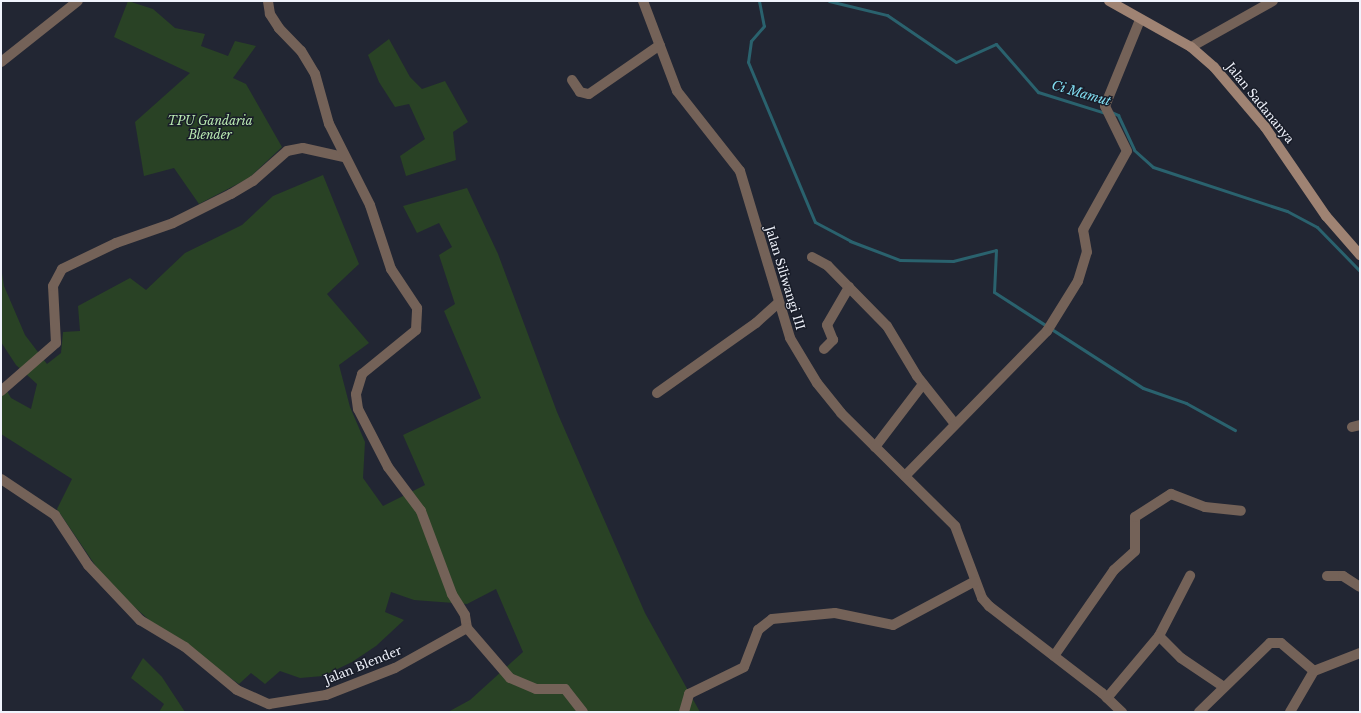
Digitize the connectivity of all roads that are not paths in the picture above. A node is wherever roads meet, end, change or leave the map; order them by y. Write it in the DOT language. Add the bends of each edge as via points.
graph roads {
  1 [pos="78,1"];
  2 [pos="268,1"];
  3 [pos="643,1"];
  4 [pos="1109,1"];
  5 [pos="1273,1"];
  6 [pos="1140,20"];
  7 [pos="660,45"];
  8 [pos="1191,47"];
  9 [pos="1,62"];
  10 [pos="572,80"];
  11 [pos="344,157"];
  12 [pos="1360,255"];
  13 [pos="812,257"];
  14 [pos="849,287"];
  15 [pos="779,302"];
  16 [pos="824,349"];
  17 [pos="923,384"];
  18 [pos="1,391"];
  19 [pos="657,393"];
  20 [pos="955,424"];
  21 [pos="875,447"];
  22 [pos="905,476"];
  23 [pos="1,479"];
  24 [pos="1241,511"];
  25 [pos="1190,576"];
  26 [pos="1327,576"];
  27 [pos="976,581"];
  28 [pos="1360,587"];
  29 [pos="467,628"];
  30 [pos="1159,636"];
  31 [pos="1360,653"];
  32 [pos="1054,656"];
  33 [pos="1314,671"];
  34 [pos="1224,687"];
  35 [pos="1107,698"];
  36 [pos="583,712"];
  37 [pos="684,712"];
  38 [pos="1122,712"];
  39 [pos="1199,712"];
  40 [pos="1290,712"];
  1 -- 9 [label="street"];
  2 -- 11 [label="street" via="270,14 279,28 310,63"];
  3 -- 7 [label="street, Jalan Siliwangi III"];
  4 -- 6 [label="street, Jalan Sadananya"];
  5 -- 8 [label="street"];
  6 -- 8 [label="street, Jalan Sadananya"];
  6 -- 20 [label="street" via="1107,113 1127,151 1084,228 1087,252 1083,268 1049,328"];
  7 -- 10 [label="street" via="589,94 580,92"];
  7 -- 15 [label="street, Jalan Siliwangi III" via="677,91 740,171"];
  8 -- 12 [label="street, Jalan Sadananya" via="1214,67 1266,127 1326,216"];
  11 -- 18 [label="street" via="303,148 287,151 253,181 230,194 173,223 116,243 62,269 53,286 56,343 47,355"];
  11 -- 29 [label="street" via="370,206 391,269 417,308 416,330 362,374 356,394 358,409 388,467 421,511 452,594 465,615"];
  13 -- 14 [label="street" via="823,262"];
  14 -- 16 [label="street" via="827,325 833,340"];
  14 -- 17 [label="street" via="887,326"];
  15 -- 19 [label="street" via="756,323"];
  15 -- 21 [label="street, Jalan Siliwangi III" via="790,338 817,383"];
  17 -- 20 [label="street"];
  17 -- 21 [label="street"];
  20 -- 22 [label="street"];
  21 -- 22 [label="street, Jalan Siliwangi III"];
  22 -- 27 [label="street, Jalan Siliwangi III" via="955,526"];
  23 -- 29 [label="street, Jalan Blender" via="55,515 93,571 140,620 185,647 237,690 269,704 326,695 395,668"];
  24 -- 32 [label="street" via="1205,507 1171,494 1134,516 1135,551 1114,570"];
  25 -- 30 [label="street"];
  26 -- 28 [label="street" via="1343,576"];
  27 -- 32 [label="street, Jalan Siliwangi III" via="982,598"];
  27 -- 37 [label="street" via="893,625 835,614 772,619 758,630 744,667 689,694"];
  29 -- 36 [label="street" via="510,678 536,689 564,689"];
  30 -- 34 [label="street" via="1182,658"];
  30 -- 35 [label="street"];
  31 -- 33 [label="street"];
  32 -- 35 [label="street"];
  33 -- 34 [label="street" via="1281,643 1273,642"];
  33 -- 40 [label="street"];
  34 -- 39 [label="street"];
  35 -- 38 [label="street"];
}
